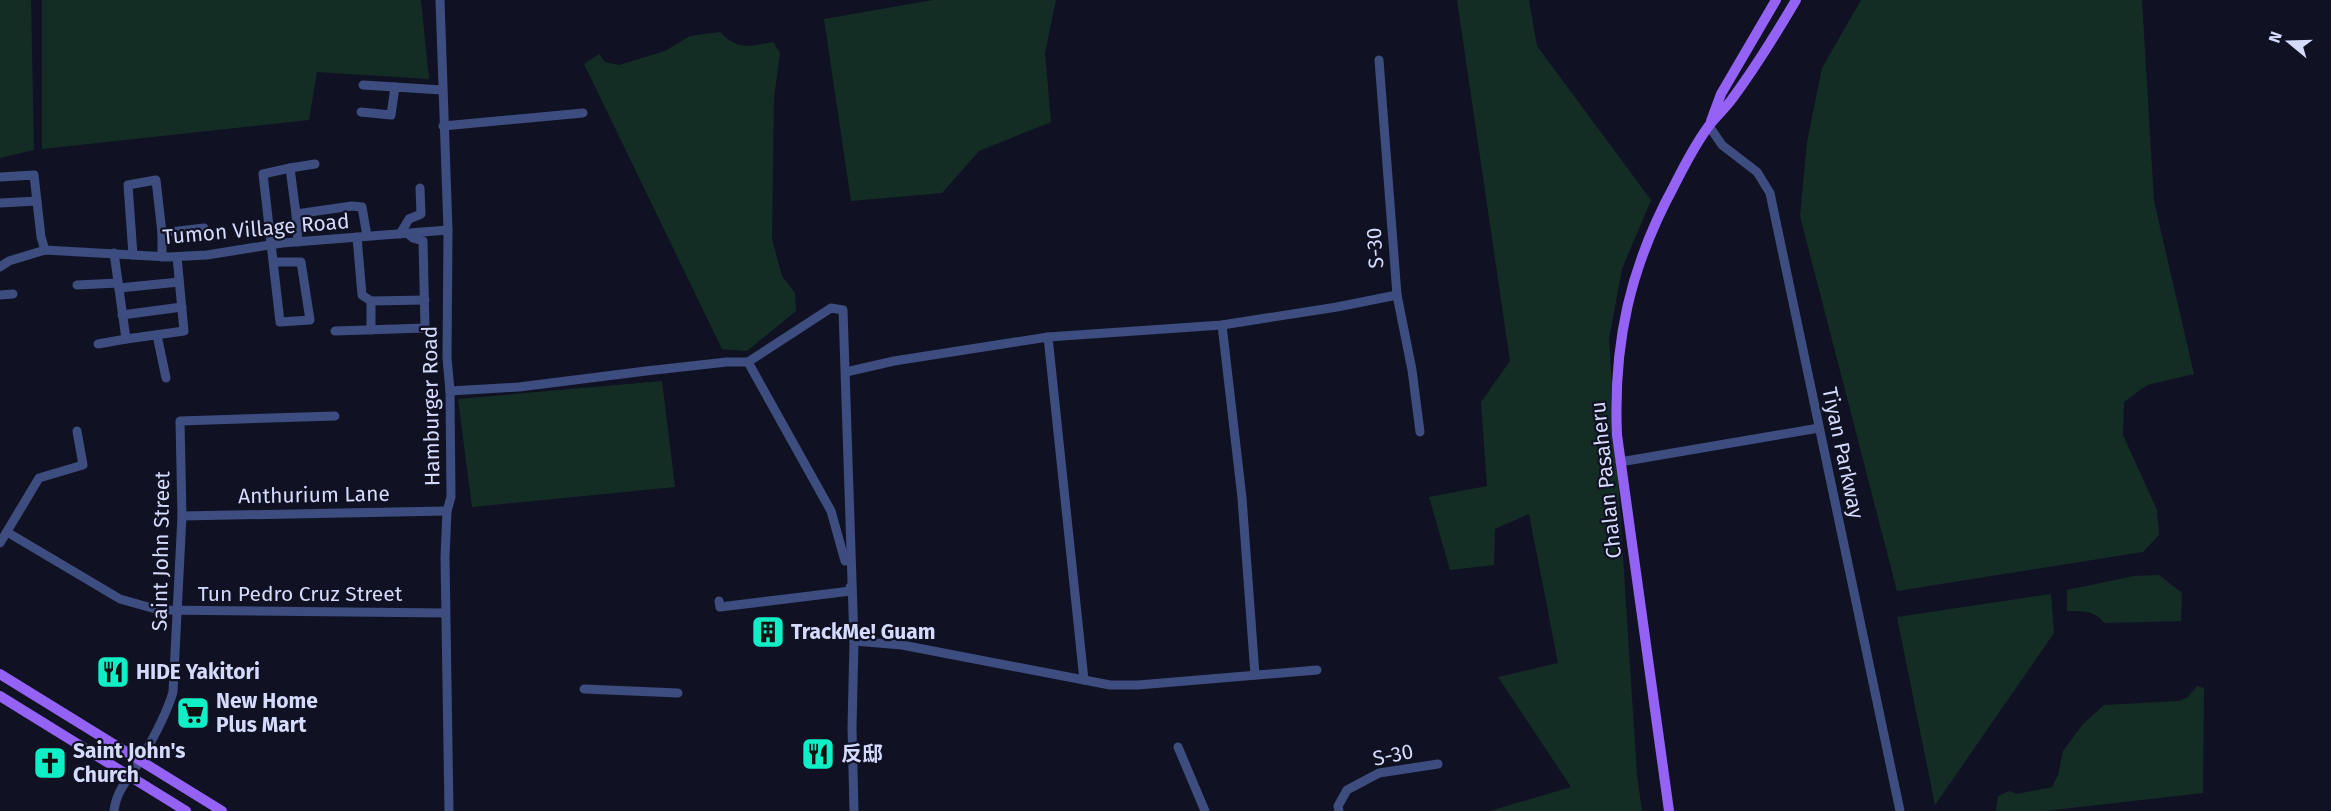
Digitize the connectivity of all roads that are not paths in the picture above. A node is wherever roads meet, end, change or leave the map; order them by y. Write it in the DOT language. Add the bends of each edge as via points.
graph roads {
  1 [pos="440,0"];
  2 [pos="1776,0"];
  3 [pos="1796,0"];
  4 [pos="1379,60"];
  5 [pos="363,85"];
  6 [pos="395,87"];
  7 [pos="442,90"];
  8 [pos="361,112"];
  9 [pos="583,113"];
  10 [pos="443,126"];
  11 [pos="1709,126"];
  12 [pos="315,164"];
  13 [pos="290,168"];
  14 [pos="0,177"];
  15 [pos="420,188"];
  16 [pos="37,201"];
  17 [pos="0,203"];
  18 [pos="296,214"];
  19 [pos="204,228"];
  20 [pos="447,230"];
  21 [pos="162,233"];
  22 [pos="403,233"];
  23 [pos="362,237"];
  24 [pos="298,242"];
  25 [pos="272,245"];
  26 [pos="45,250"];
  27 [pos="114,253"];
  28 [pos="133,255"];
  29 [pos="162,257"];
  30 [pos="177,257"];
  31 [pos="273,262"];
  32 [pos="0,267"];
  33 [pos="179,282"];
  34 [pos="77,285"];
  35 [pos="118,286"];
  36 [pos="13,294"];
  37 [pos="0,295"];
  38 [pos="1397,295"];
  39 [pos="424,300"];
  40 [pos="371,301"];
  41 [pos="182,307"];
  42 [pos="122,315"];
  43 [pos="1222,324"];
  44 [pos="371,330"];
  45 [pos="335,331"];
  46 [pos="157,335"];
  47 [pos="1048,337"];
  48 [pos="126,339"];
  49 [pos="98,344"];
  50 [pos="748,362"];
  51 [pos="846,372"];
  52 [pos="166,378"];
  53 [pos="450,391"];
  54 [pos="335,416"];
  55 [pos="1819,428"];
  56 [pos="77,431"];
  57 [pos="1420,432"];
  58 [pos="1620,462"];
  59 [pos="447,511"];
  60 [pos="182,516"];
  61 [pos="7,532"];
  62 [pos="0,543"];
  63 [pos="851,591"];
  64 [pos="719,601"];
  65 [pos="178,611"];
  66 [pos="445,613"];
  67 [pos="854,641"];
  68 [pos="1317,670"];
  69 [pos="0,674"];
  70 [pos="1255,675"];
  71 [pos="1084,680"];
  72 [pos="584,689"];
  73 [pos="678,693"];
  74 [pos="0,696"];
  75 [pos="1178,747"];
  76 [pos="140,760"];
  77 [pos="1438,764"];
  78 [pos="130,776"];
  79 [pos="114,811"];
  80 [pos="186,811"];
  81 [pos="222,811"];
  82 [pos="449,811"];
  83 [pos="854,811"];
  84 [pos="1205,811"];
  85 [pos="1339,811"];
  86 [pos="1670,811"];
  87 [pos="1900,811"];
  1 -- 7 [label="street, Hamburger Road"];
  2 -- 11 [label="main road, Chalan Pasaheru" via="1721,94"];
  3 -- 11 [label="main road, Chalan Pasaheru" via="1732,99"];
  4 -- 38 [label="street, S-30"];
  5 -- 6 [label="street"];
  6 -- 7 [label="street"];
  6 -- 8 [label="street" via="391,115"];
  7 -- 10 [label="street, Hamburger Road"];
  9 -- 10 [label="street"];
  10 -- 20 [label="street, Hamburger Road"];
  11 -- 55 [label="street, Tiyan Parkway" via="1722,145 1757,172 1770,193"];
  11 -- 58 [label="main road, Chalan Pasaheru" via="1655,223 1629,297 1616,384"];
  12 -- 13 [label="street"];
  13 -- 18 [label="street"];
  13 -- 25 [label="street" via="263,174"];
  14 -- 16 [label="street" via="34,175"];
  15 -- 22 [label="street" via="421,214 409,219"];
  16 -- 17 [label="street"];
  16 -- 26 [label="street"];
  18 -- 23 [label="street" via="362,207"];
  18 -- 24 [label="street"];
  19 -- 21 [label="street"];
  20 -- 22 [label="street, Tumon Village Road"];
  20 -- 53 [label="street, Hamburger Road"];
  21 -- 28 [label="street" via="156,180 128,185"];
  21 -- 29 [label="street"];
  22 -- 23 [label="street, Tumon Village Road"];
  22 -- 39 [label="street" via="423,241"];
  23 -- 24 [label="street, Tumon Village Road"];
  23 -- 40 [label="street" via="362,295"];
  24 -- 25 [label="street, Tumon Village Road"];
  25 -- 30 [label="street, Tumon Village Road"];
  25 -- 31 [label="street"];
  26 -- 27 [label="street, Tumon Village Road"];
  26 -- 32 [label="street, Tumon Village Road"];
  27 -- 28 [label="street, Tumon Village Road"];
  27 -- 35 [label="street"];
  28 -- 29 [label="street, Tumon Village Road"];
  29 -- 30 [label="street, Tumon Village Road"];
  30 -- 33 [label="street"];
  31 -- 31 [label="street" via="280,322 310,320 302,262"];
  33 -- 35 [label="street"];
  33 -- 41 [label="street"];
  34 -- 35 [label="street"];
  35 -- 42 [label="street"];
  36 -- 37 [label="street"];
  38 -- 43 [label="street"];
  38 -- 57 [label="street, S-30"];
  39 -- 40 [label="street"];
  39 -- 44 [label="street" via="425,328"];
  40 -- 44 [label="street"];
  41 -- 42 [label="street"];
  41 -- 46 [label="street" via="184,332"];
  42 -- 48 [label="street"];
  43 -- 47 [label="street"];
  43 -- 70 [label="street" via="1242,498"];
  44 -- 45 [label="street"];
  46 -- 48 [label="street"];
  46 -- 52 [label="street"];
  47 -- 51 [label="street"];
  47 -- 71 [label="street"];
  48 -- 49 [label="street"];
  50 -- 51 [label="street" via="831,308 843,310"];
  50 -- 53 [label="street"];
  50 -- 63 [label="street" via="831,511"];
  51 -- 63 [label="street"];
  53 -- 59 [label="street, Hamburger Road" via="451,497"];
  54 -- 60 [label="street, Saint John Street" via="180,421"];
  55 -- 58 [label="street"];
  55 -- 87 [label="street, Tiyan Parkway"];
  56 -- 61 [label="street" via="83,465 39,478"];
  58 -- 86 [label="main road, Chalan Pasaheru"];
  59 -- 60 [label="street, Anthurium Lane"];
  59 -- 66 [label="street, Hamburger Road"];
  60 -- 65 [label="street, Saint John Street"];
  61 -- 62 [label="street"];
  61 -- 65 [label="street, Tun Pedro Cruz Street" via="120,599"];
  63 -- 64 [label="street" via="720,607"];
  63 -- 67 [label="street"];
  65 -- 66 [label="street, Tun Pedro Cruz Street"];
  65 -- 76 [label="street, Saint John Street" via="173,692"];
  66 -- 82 [label="street, Hamburger Road"];
  67 -- 71 [label="street" via="902,645"];
  67 -- 83 [label="street"];
  68 -- 70 [label="street"];
  69 -- 76 [label="main road"];
  70 -- 71 [label="street" via="1138,686"];
  72 -- 73 [label="street"];
  74 -- 78 [label="main road"];
  75 -- 84 [label="street"];
  76 -- 78 [label="street, Saint John Street"];
  76 -- 81 [label="main road"];
  77 -- 85 [label="street, S-30" via="1379,773 1347,790"];
  78 -- 79 [label="street, Saint John Street" via="117,794"];
  78 -- 80 [label="main road"];
}
